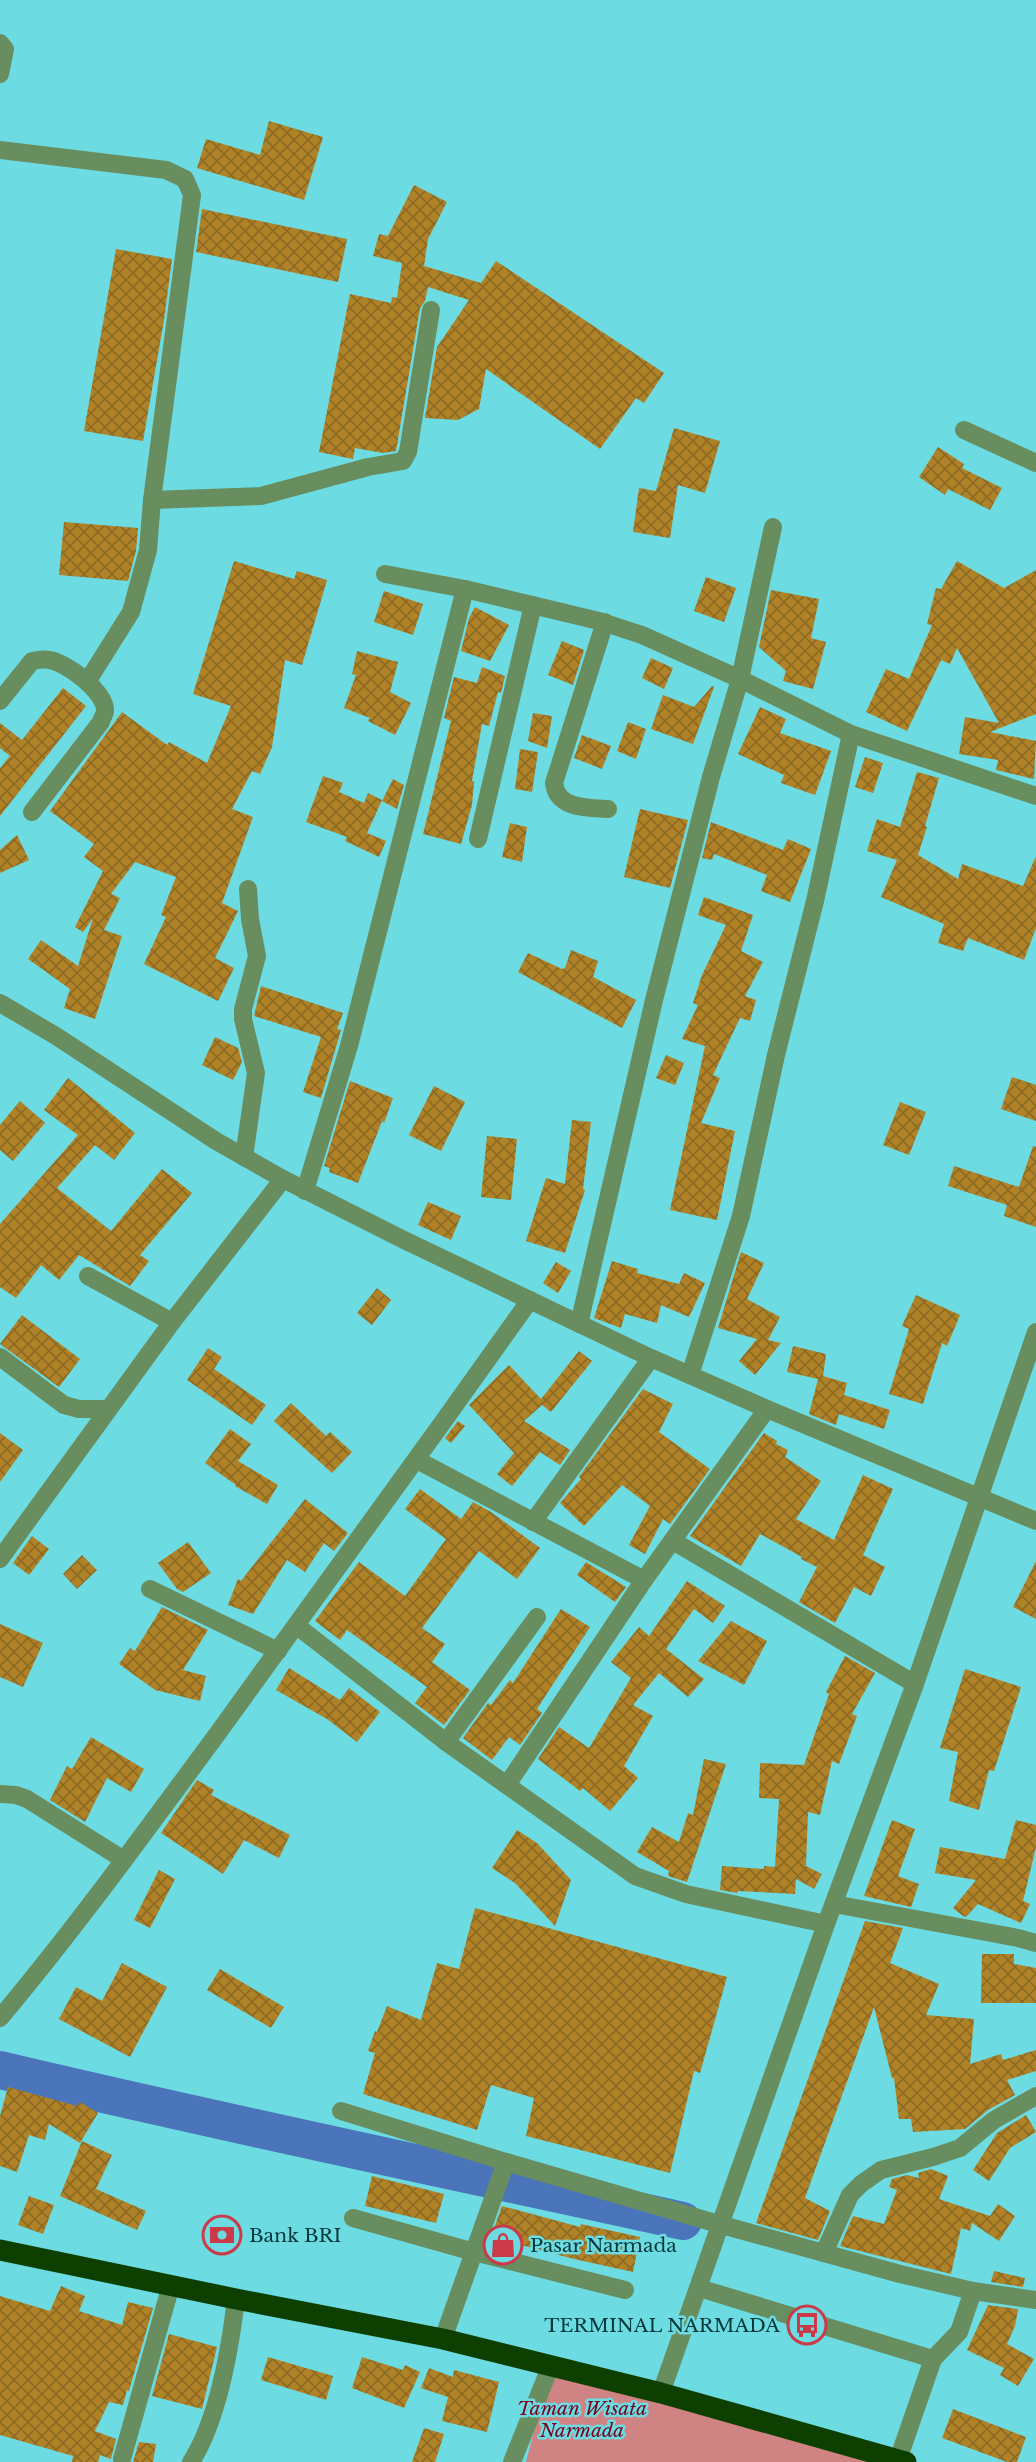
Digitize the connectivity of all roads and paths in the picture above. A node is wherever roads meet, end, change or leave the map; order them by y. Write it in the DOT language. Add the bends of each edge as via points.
graph roads {
  1 [pos="0,43"];
  2 [pos="0,74"];
  3 [pos="0,150"];
  4 [pos="431,310"];
  5 [pos="964,430"];
  6 [pos="1036,463"];
  7 [pos="152,500"];
  8 [pos="774,527"];
  9 [pos="385,574"];
  10 [pos="465,589"];
  11 [pos="533,605"];
  12 [pos="605,622"];
  13 [pos="740,678"];
  14 [pos="87,682"];
  15 [pos="0,701"];
  16 [pos="851,734"];
  17 [pos="1036,796"];
  18 [pos="608,809"];
  19 [pos="33,812"];
  20 [pos="478,839"];
  21 [pos="248,889"];
  22 [pos="0,1003"];
  23 [pos="243,1157"];
  24 [pos="283,1179"];
  25 [pos="305,1191"];
  26 [pos="88,1276"];
  27 [pos="530,1300"];
  28 [pos="172,1322"];
  29 [pos="579,1324"];
  30 [pos="1036,1332"];
  31 [pos="0,1357"];
  32 [pos="651,1358"];
  33 [pos="691,1375"];
  34 [pos="108,1409"];
  35 [pos="766,1409"];
  36 [pos="417,1460"];
  37 [pos="980,1499"];
  38 [pos="1036,1521"];
  39 [pos="533,1522"];
  40 [pos="673,1542"];
  41 [pos="0,1559"];
  42 [pos="644,1580"];
  43 [pos="150,1589"];
  44 [pos="537,1617"];
  45 [pos="297,1626"];
  46 [pos="278,1651"];
  47 [pos="915,1684"];
  48 [pos="446,1742"];
  49 [pos="507,1785"];
  50 [pos="0,1794"];
  51 [pos="124,1860"];
  52 [pos="834,1904"];
  53 [pos="826,1924"];
  54 [pos="1036,1943"];
  55 [pos="0,2018"];
  56 [pos="1036,2096"];
  57 [pos="341,2111"];
  58 [pos="501,2178"];
  59 [pos="353,2218"];
  60 [pos="722,2225"];
  61 [pos="0,2250"];
  62 [pos="474,2252"];
  63 [pos="824,2253"];
  64 [pos="171,2285"];
  65 [pos="699,2288"];
  66 [pos="625,2290"];
  67 [pos="973,2291"];
  68 [pos="236,2299"];
  69 [pos="1036,2300"];
  70 [pos="443,2339"];
  71 [pos="933,2359"];
  72 [pos="551,2365"];
  73 [pos="661,2393"];
  74 [pos="860,2456"];
  75 [pos="122,2459"];
  76 [pos="902,2461"];
  77 [pos="191,2462"];
  78 [pos="512,2462"];
  1 -- 2 [label="street" via="5,49"];
  3 -- 7 [label="street" via="166,170 185,179 192,195"];
  4 -- 7 [label="street" via="403,461 261,496"];
  5 -- 6 [label="street"];
  7 -- 14 [label="street" via="148,550 131,612"];
  8 -- 13 [label="street"];
  9 -- 10 [label="street"];
  10 -- 11 [label="street"];
  10 -- 25 [label="street" via="349,1046"];
  11 -- 12 [label="street"];
  11 -- 20 [label="street"];
  12 -- 13 [label="street"];
  12 -- 18 [label="street" via="554,783 555,792 566,802"];
  13 -- 16 [label="street"];
  13 -- 29 [label="street" via="654,1000"];
  14 -- 15 [label="street" via="61,663 32,661"];
  14 -- 19 [label="street" via="105,709 101,722"];
  16 -- 17 [label="street"];
  16 -- 33 [label="street" via="741,1216"];
  21 -- 23 [label="street" via="257,956 243,1019 256,1073"];
  22 -- 23 [label="street"];
  23 -- 24 [label="street"];
  24 -- 25 [label="street"];
  24 -- 28 [label="street"];
  25 -- 27 [label="street"];
  26 -- 28 [label="street"];
  27 -- 29 [label="street"];
  27 -- 36 [label="street"];
  28 -- 34 [label="street"];
  29 -- 32 [label="street"];
  30 -- 37 [label="street"];
  31 -- 34 [label="street" via="64,1405"];
  32 -- 33 [label="street"];
  32 -- 39 [label="street"];
  33 -- 35 [label="street"];
  34 -- 41 [label="street"];
  35 -- 37 [label="street"];
  35 -- 40 [label="street"];
  36 -- 39 [label="street"];
  36 -- 45 [label="street"];
  37 -- 38 [label="street"];
  37 -- 47 [label="street"];
  39 -- 42 [label="street"];
  40 -- 42 [label="street"];
  40 -- 47 [label="street"];
  42 -- 49 [label="street"];
  43 -- 46 [label="street"];
  44 -- 48 [label="street"];
  45 -- 46 [label="street"];
  45 -- 48 [label="street"];
  46 -- 51 [label="street"];
  47 -- 52 [label="street"];
  48 -- 49 [label="street"];
  49 -- 53 [label="street" via="635,1875 686,1894"];
  50 -- 51 [label="street" via="27,1799"];
  51 -- 55 [label="street"];
  52 -- 53 [label="street"];
  52 -- 54 [label="street"];
  53 -- 60 [label="street"];
  56 -- 63 [label="street" via="960,2147 881,2170 861,2184 850,2195"];
  57 -- 58 [label="street"];
  58 -- 60 [label="street"];
  58 -- 62 [label="street"];
  59 -- 62 [label="street"];
  60 -- 63 [label="street"];
  60 -- 65 [label="street"];
  61 -- 64 [label="highway"];
  62 -- 66 [label="street"];
  62 -- 70 [label="street"];
  63 -- 67 [label="street"];
  64 -- 68 [label="highway"];
  64 -- 75 [label="street"];
  65 -- 71 [label="street"];
  65 -- 73 [label="street"];
  67 -- 69 [label="street"];
  67 -- 71 [label="street" via="959,2332"];
  68 -- 70 [label="highway"];
  68 -- 77 [label="street" via="230,2343 209,2422"];
  70 -- 72 [label="highway"];
  71 -- 76 [label="street"];
  72 -- 73 [label="highway"];
  72 -- 78 [label="street"];
  73 -- 74 [label="highway"];
  74 -- 76 [label="highway"];
}
